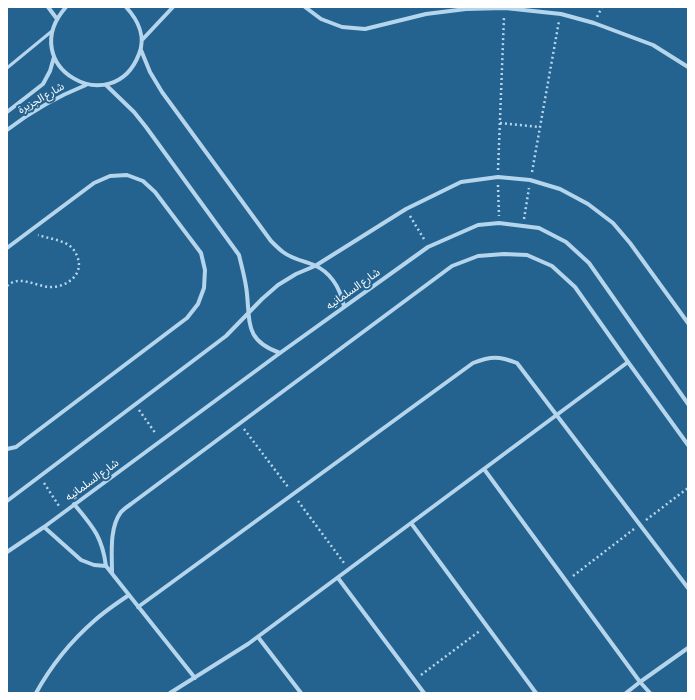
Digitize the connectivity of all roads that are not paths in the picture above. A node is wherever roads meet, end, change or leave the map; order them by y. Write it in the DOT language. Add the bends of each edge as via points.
graph roads {
  1 [pos="48,7"];
  2 [pos="66,7"];
  3 [pos="126,7"];
  4 [pos="173,7"];
  5 [pos="305,7"];
  6 [pos="57,19"];
  7 [pos="52,31"];
  8 [pos="142,40"];
  9 [pos="141,50"];
  10 [pos="54,56"];
  11 [pos="688,66"];
  12 [pos="7,68"];
  13 [pos="86,85"];
  14 [pos="106,85"];
  15 [pos="7,112"];
  16 [pos="7,130"];
  17 [pos="7,248"];
  18 [pos="315,266"];
  19 [pos="344,306"];
  20 [pos="248,314"];
  21 [pos="688,323"];
  22 [pos="280,353"];
  23 [pos="628,362"];
  24 [pos="688,404"];
  25 [pos="557,415"];
  26 [pos="688,445"];
  27 [pos="7,450"];
  28 [pos="484,469"];
  29 [pos="7,501"];
  30 [pos="74,504"];
  31 [pos="411,523"];
  32 [pos="44,527"];
  33 [pos="7,552"];
  34 [pos="106,566"];
  35 [pos="112,573"];
  36 [pos="338,578"];
  37 [pos="688,588"];
  38 [pos="129,595"];
  39 [pos="138,607"];
  40 [pos="258,637"];
  41 [pos="688,648"];
  42 [pos="195,678"];
  43 [pos="640,682"];
  44 [pos="36,693"];
  45 [pos="170,693"];
  46 [pos="301,693"];
  47 [pos="424,693"];
  48 [pos="536,693"];
  49 [pos="626,693"];
  50 [pos="650,693"];
  1 -- 6 [label="street"];
  2 -- 6 [label="street"];
  3 -- 8 [label="street" via="140,27"];
  4 -- 8 [label="street"];
  5 -- 11 [label="street" via="321,19 342,27 365,29 426,14 466,9 505,8 561,14 594,23 653,45"];
  6 -- 7 [label="street"];
  7 -- 10 [label="street" via="51,44"];
  7 -- 12 [label="lane"];
  8 -- 9 [label="street"];
  9 -- 14 [label="street" via="129,72"];
  9 -- 18 [label="street" via="162,92 271,241 295,259"];
  10 -- 13 [label="street" via="61,70"];
  10 -- 15 [label="street, شارع الجزيرة" via="43,84"];
  13 -- 14 [label="street"];
  13 -- 16 [label="street, شارع الجزيرة" via="52,100"];
  14 -- 20 [label="street" via="146,127 238,255 244,274"];
  17 -- 27 [label="street" via="94,183 110,176 127,175 143,181 156,192 201,253 205,270 204,288 198,304 187,318 16,447"];
  18 -- 19 [label="street" via="326,272 335,282"];
  18 -- 20 [label="street" via="278,285"];
  18 -- 21 [label="street" via="406,209 461,182 498,177 530,180 560,189 588,204 613,223"];
  19 -- 22 [label="street, شارع السلمانيه"];
  19 -- 24 [label="street, شارع السلمانيه" via="428,247 478,225 499,223 539,228 566,242 589,263"];
  20 -- 22 [label="street" via="250,328 257,339"];
  20 -- 29 [label="street" via="226,336"];
  22 -- 30 [label="street, شارع السلمانيه"];
  23 -- 25 [label="street"];
  23 -- 26 [label="street"];
  23 -- 35 [label="street" via="575,287 552,266 528,255 504,254 478,256 452,266 130,504 121,513 116,524 112,542"];
  25 -- 28 [label="street"];
  25 -- 37 [label="street"];
  25 -- 39 [label="street" via="517,363 502,358 487,358 473,364"];
  28 -- 31 [label="street"];
  28 -- 43 [label="street"];
  30 -- 32 [label="street, شارع السلمانيه"];
  30 -- 34 [label="street" via="97,532"];
  31 -- 36 [label="street"];
  31 -- 48 [label="street"];
  32 -- 33 [label="street, شارع السلمانيه"];
  32 -- 34 [label="street" via="81,560"];
  34 -- 35 [label="street"];
  35 -- 38 [label="street"];
  36 -- 40 [label="street"];
  36 -- 47 [label="street"];
  38 -- 39 [label="street"];
  38 -- 44 [label="street" via="94,620 72,642"];
  39 -- 42 [label="street"];
  40 -- 42 [label="street"];
  40 -- 46 [label="street"];
  41 -- 43 [label="street"];
  42 -- 45 [label="street"];
  43 -- 49 [label="street"];
  43 -- 50 [label="street"];
}
